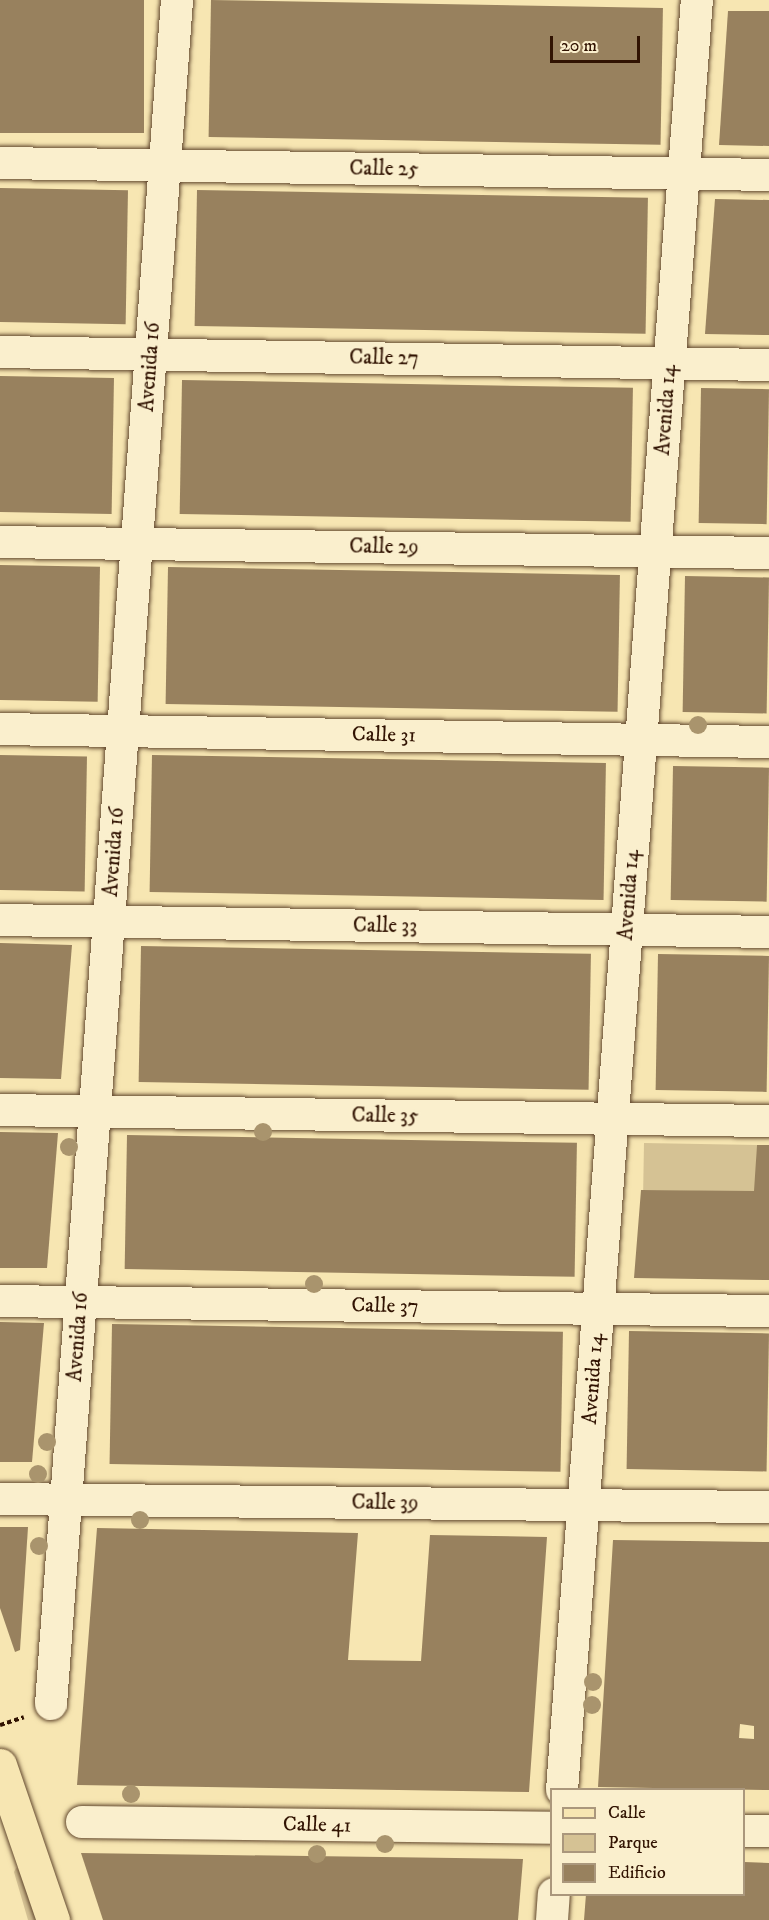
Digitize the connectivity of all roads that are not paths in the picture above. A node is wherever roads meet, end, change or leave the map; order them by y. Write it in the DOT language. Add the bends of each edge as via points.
graph roads {
  1 [pos="177,0"];
  2 [pos="697,0"];
  3 [pos="0,163"];
  4 [pos="165,165"];
  5 [pos="684,174"];
  6 [pos="769,175"];
  7 [pos="0,352"];
  8 [pos="150,354"];
  9 [pos="669,363"];
  10 [pos="769,365"];
  11 [pos="0,542"];
  12 [pos="137,544"];
  13 [pos="655,551"];
  14 [pos="769,553"];
  15 [pos="0,729"];
  16 [pos="123,731"];
  17 [pos="641,740"];
  18 [pos="769,742"];
  19 [pos="0,920"];
  20 [pos="108,922"];
  21 [pos="627,930"];
  22 [pos="769,932"];
  23 [pos="0,1110"];
  24 [pos="95,1111"];
  25 [pos="613,1119"];
  26 [pos="769,1121"];
  27 [pos="0,1301"];
  28 [pos="81,1302"];
  29 [pos="598,1309"];
  30 [pos="769,1311"];
  31 [pos="0,1499"];
  32 [pos="66,1500"];
  33 [pos="584,1505"];
  34 [pos="769,1507"];
  35 [pos="51,1704"];
  36 [pos="0,1765"];
  37 [pos="562,1788"];
  38 [pos="82,1822"];
  39 [pos="550,1828"];
  40 [pos="745,1830"];
  41 [pos="769,1831"];
  42 [pos="554,1896"];
  43 [pos="53,1920"];
  44 [pos="552,1920"];
  1 -- 4 [label="street, Avenida 16"];
  2 -- 5 [label="street, Avenida 14"];
  3 -- 4 [label="street, Calle 25"];
  4 -- 5 [label="street, Calle 25"];
  4 -- 8 [label="street, Avenida 16"];
  5 -- 6 [label="street, Calle 25"];
  5 -- 9 [label="street, Avenida 14"];
  7 -- 8 [label="street, Calle 27"];
  8 -- 9 [label="street, Calle 27"];
  8 -- 12 [label="street, Avenida 16"];
  9 -- 10 [label="street, Calle 27"];
  9 -- 13 [label="street, Avenida 14"];
  11 -- 12 [label="street, Calle 29"];
  12 -- 13 [label="street, Calle 29"];
  12 -- 16 [label="street, Avenida 16"];
  13 -- 14 [label="street, Calle 29"];
  13 -- 17 [label="street, Avenida 14"];
  15 -- 16 [label="street, Calle 31"];
  16 -- 17 [label="street, Calle 31"];
  16 -- 20 [label="street, Avenida 16"];
  17 -- 18 [label="street, Calle 31"];
  17 -- 21 [label="street, Avenida 14"];
  19 -- 20 [label="street, Calle 33"];
  20 -- 21 [label="street, Calle 33"];
  20 -- 24 [label="street, Avenida 16"];
  21 -- 22 [label="street, Calle 33"];
  21 -- 25 [label="street, Avenida 14"];
  23 -- 24 [label="street, Calle 35"];
  24 -- 25 [label="street, Calle 35"];
  24 -- 28 [label="street, Avenida 16"];
  25 -- 26 [label="street, Calle 35"];
  25 -- 29 [label="street, Avenida 14"];
  27 -- 28 [label="street, Calle 37"];
  28 -- 29 [label="street, Calle 37"];
  28 -- 32 [label="street, Avenida 16"];
  29 -- 30 [label="street, Calle 37"];
  29 -- 33 [label="street, Avenida 14"];
  31 -- 32 [label="street, Calle 39"];
  32 -- 33 [label="street, Calle 39"];
  32 -- 35 [label="street, Avenida 16"];
  33 -- 34 [label="street, Calle 39"];
  33 -- 37 [label="street, Avenida 14"];
  36 -- 43 [label="main road"];
  38 -- 39 [label="street, Calle 41"];
  40 -- 41 [label="street"];
  42 -- 44 [label="street"];
}
